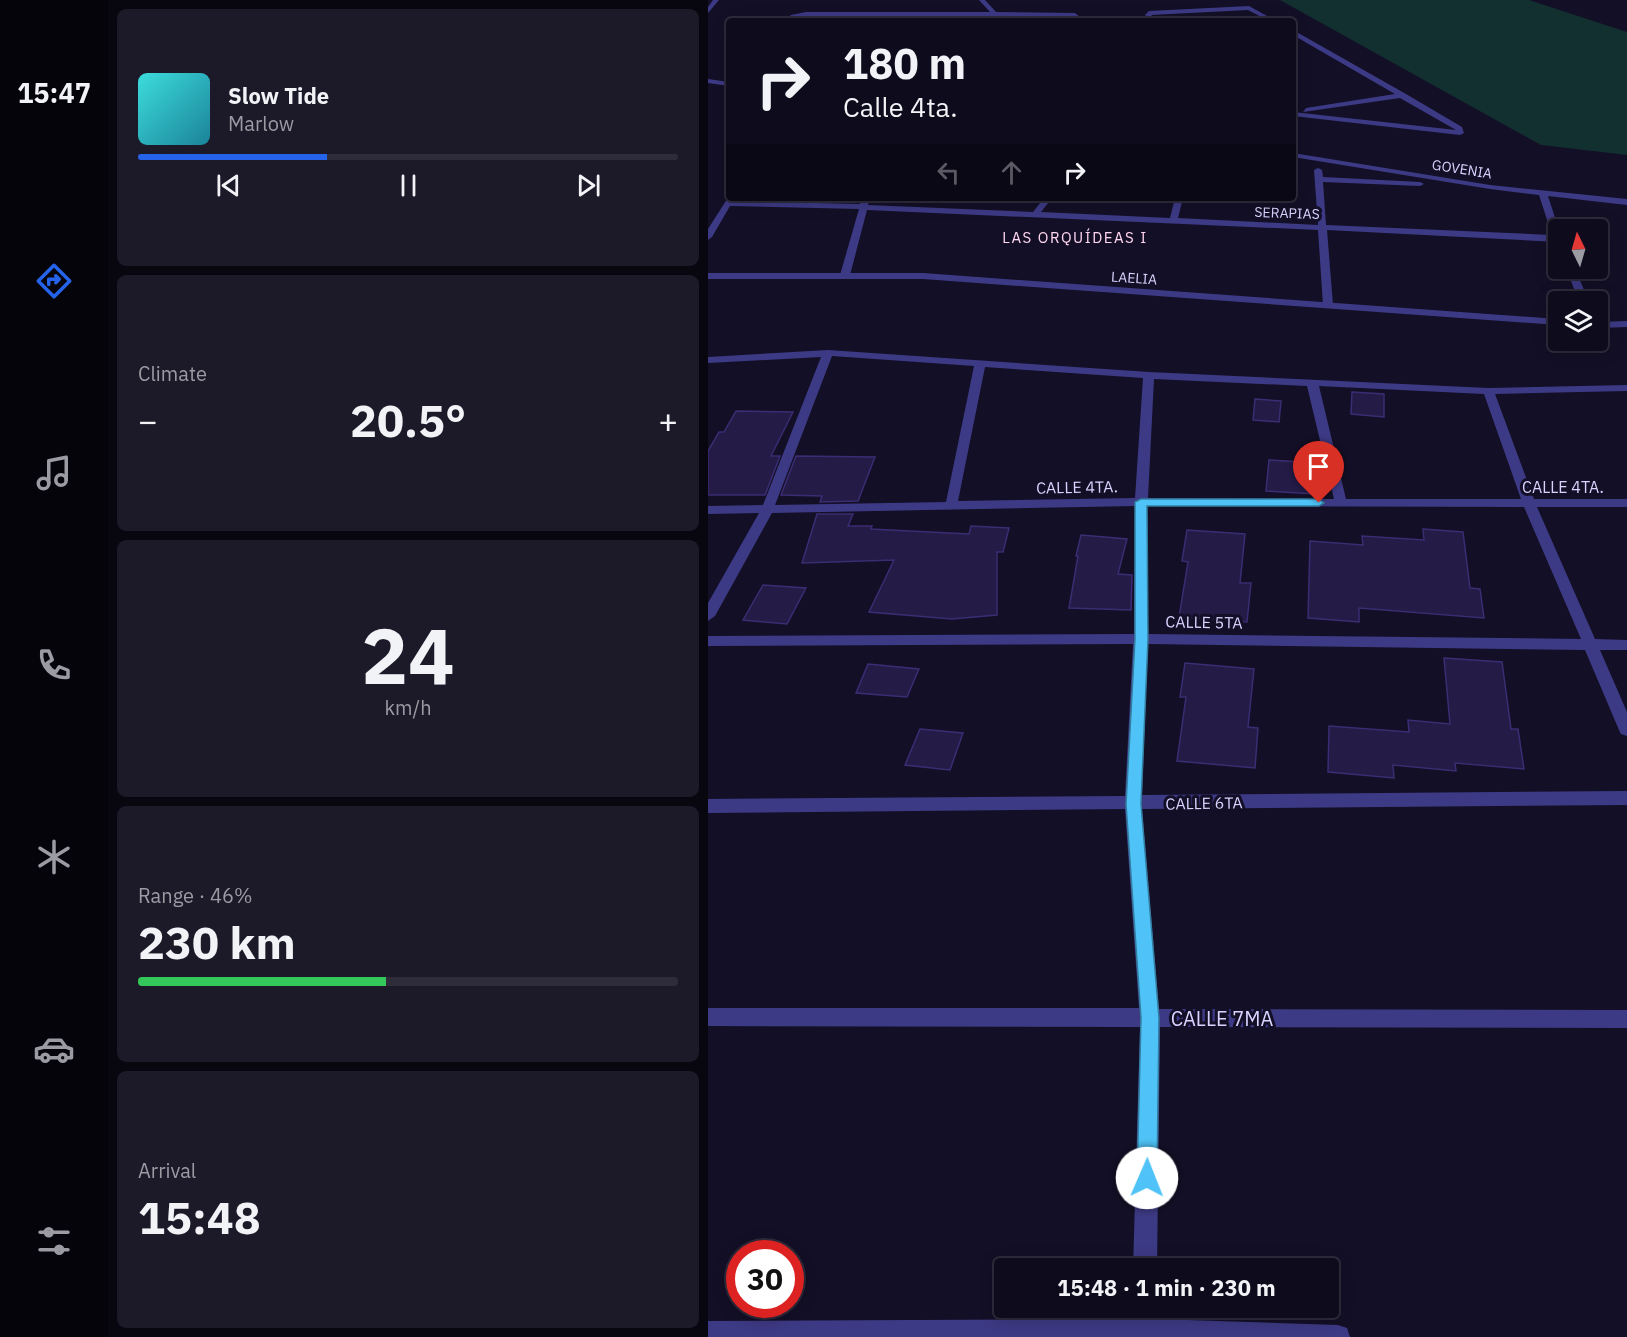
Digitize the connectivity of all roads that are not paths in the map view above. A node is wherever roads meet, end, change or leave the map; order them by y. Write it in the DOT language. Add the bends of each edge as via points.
graph roads {
  1 [pos="716,0"];
  2 [pos="982,0"];
  3 [pos="1189,0"];
  4 [pos="708,11"];
  5 [pos="1192,11"];
  6 [pos="994,15"];
  7 [pos="792,18"];
  8 [pos="998,18"];
  9 [pos="1078,18"];
  10 [pos="1152,18"];
  11 [pos="1267,18"];
  12 [pos="1296,34"];
  13 [pos="708,81"];
  14 [pos="726,84"];
  15 [pos="1404,95"];
  16 [pos="1296,113"];
  17 [pos="1296,113"];
  18 [pos="1296,155"];
  19 [pos="1317,158"];
  20 [pos="1318,179"];
  21 [pos="1490,187"];
  22 [pos="1543,194"];
  23 [pos="728,201"];
  24 [pos="1046,201"];
  25 [pos="1178,201"];
  26 [pos="1627,202"];
  27 [pos="864,203"];
  28 [pos="1034,216"];
  29 [pos="1552,219"];
  30 [pos="1173,222"];
  31 [pos="1321,228"];
  32 [pos="708,237"];
  33 [pos="1548,238"];
  34 [pos="845,275"];
  35 [pos="708,276"];
  36 [pos="1328,305"];
  37 [pos="1548,321"];
  38 [pos="1627,324"];
  39 [pos="1608,325"];
  40 [pos="828,353"];
  41 [pos="708,360"];
  42 [pos="980,363"];
  43 [pos="1149,375"];
  44 [pos="1312,382"];
  45 [pos="1627,388"];
  46 [pos="1488,391"];
  47 [pos="1141,502"];
  48 [pos="1341,503"];
  49 [pos="1529,503"];
  50 [pos="1627,503"];
  51 [pos="951,506"];
  52 [pos="708,510"];
  53 [pos="767,510"];
  54 [pos="708,616"];
  55 [pos="1141,639"];
  56 [pos="708,641"];
  57 [pos="1627,645"];
  58 [pos="1592,646"];
  59 [pos="1627,730"];
  60 [pos="1627,798"];
  61 [pos="1133,804"];
  62 [pos="708,806"];
  63 [pos="708,1017"];
  64 [pos="1150,1018"];
  65 [pos="1627,1019"];
  66 [pos="1145,1258"];
  67 [pos="1144,1325"];
  68 [pos="708,1333"];
  69 [pos="1338,1337"];
  1 -- 4 [label="street"];
  2 -- 6 [label="street"];
  3 -- 5 [label="street"];
  5 -- 10 [label="street" via="1149,13"];
  5 -- 11 [label="street" via="1249,8"];
  6 -- 7 [label="street"];
  6 -- 8 [label="street"];
  6 -- 9 [label="street" via="1072,14"];
  12 -- 15 [label="street"];
  13 -- 14 [label="street"];
  15 -- 16 [label="street"];
  15 -- 17 [label="street" via="1460,133"];
  18 -- 19 [label="street, GOVENIA"];
  19 -- 20 [label="street"];
  19 -- 21 [label="street, GOVENIA"];
  20 -- 21 [label="street"];
  20 -- 31 [label="street"];
  21 -- 22 [label="street, GOVENIA"];
  22 -- 26 [label="street, GOVENIA"];
  22 -- 29 [label="street"];
  23 -- 27 [label="street, SERAPIAS"];
  23 -- 32 [label="street"];
  24 -- 28 [label="street"];
  25 -- 30 [label="street"];
  27 -- 28 [label="street, SERAPIAS"];
  27 -- 34 [label="street"];
  28 -- 30 [label="street, SERAPIAS"];
  30 -- 31 [label="street, SERAPIAS"];
  31 -- 33 [label="street, SERAPIAS"];
  31 -- 36 [label="street"];
  34 -- 35 [label="street, LAELIA"];
  34 -- 36 [label="street, LAELIA" via="923,276"];
  36 -- 37 [label="street, LAELIA"];
  38 -- 39 [label="street"];
  40 -- 41 [label="street"];
  40 -- 42 [label="street"];
  40 -- 53 [label="street"];
  42 -- 43 [label="street"];
  42 -- 51 [label="street"];
  43 -- 44 [label="street"];
  43 -- 47 [label="street"];
  44 -- 46 [label="street"];
  44 -- 48 [label="street"];
  45 -- 46 [label="street"];
  46 -- 49 [label="street"];
  47 -- 48 [label="street, CALLE 4TA."];
  47 -- 51 [label="street, CALLE 4TA."];
  47 -- 55 [label="street"];
  48 -- 49 [label="street, CALLE 4TA."];
  49 -- 50 [label="street, CALLE 4TA."];
  49 -- 58 [label="street"];
  51 -- 53 [label="street, CALLE 4TA."];
  52 -- 53 [label="street, CALLE 4TA."];
  53 -- 54 [label="street"];
  55 -- 56 [label="street, CALLE 5TA"];
  55 -- 58 [label="street, CALLE 5TA"];
  55 -- 61 [label="street"];
  57 -- 58 [label="street, CALLE 5TA"];
  58 -- 59 [label="street"];
  60 -- 61 [label="street, CALLE 6TA"];
  61 -- 62 [label="street, CALLE 6TA"];
  61 -- 64 [label="street"];
  63 -- 64 [label="street, CALLE 7MA"];
  64 -- 65 [label="street, CALLE 7MA"];
  64 -- 66 [label="street"];
  67 -- 68 [label="street"];
  67 -- 69 [label="street"];
}
